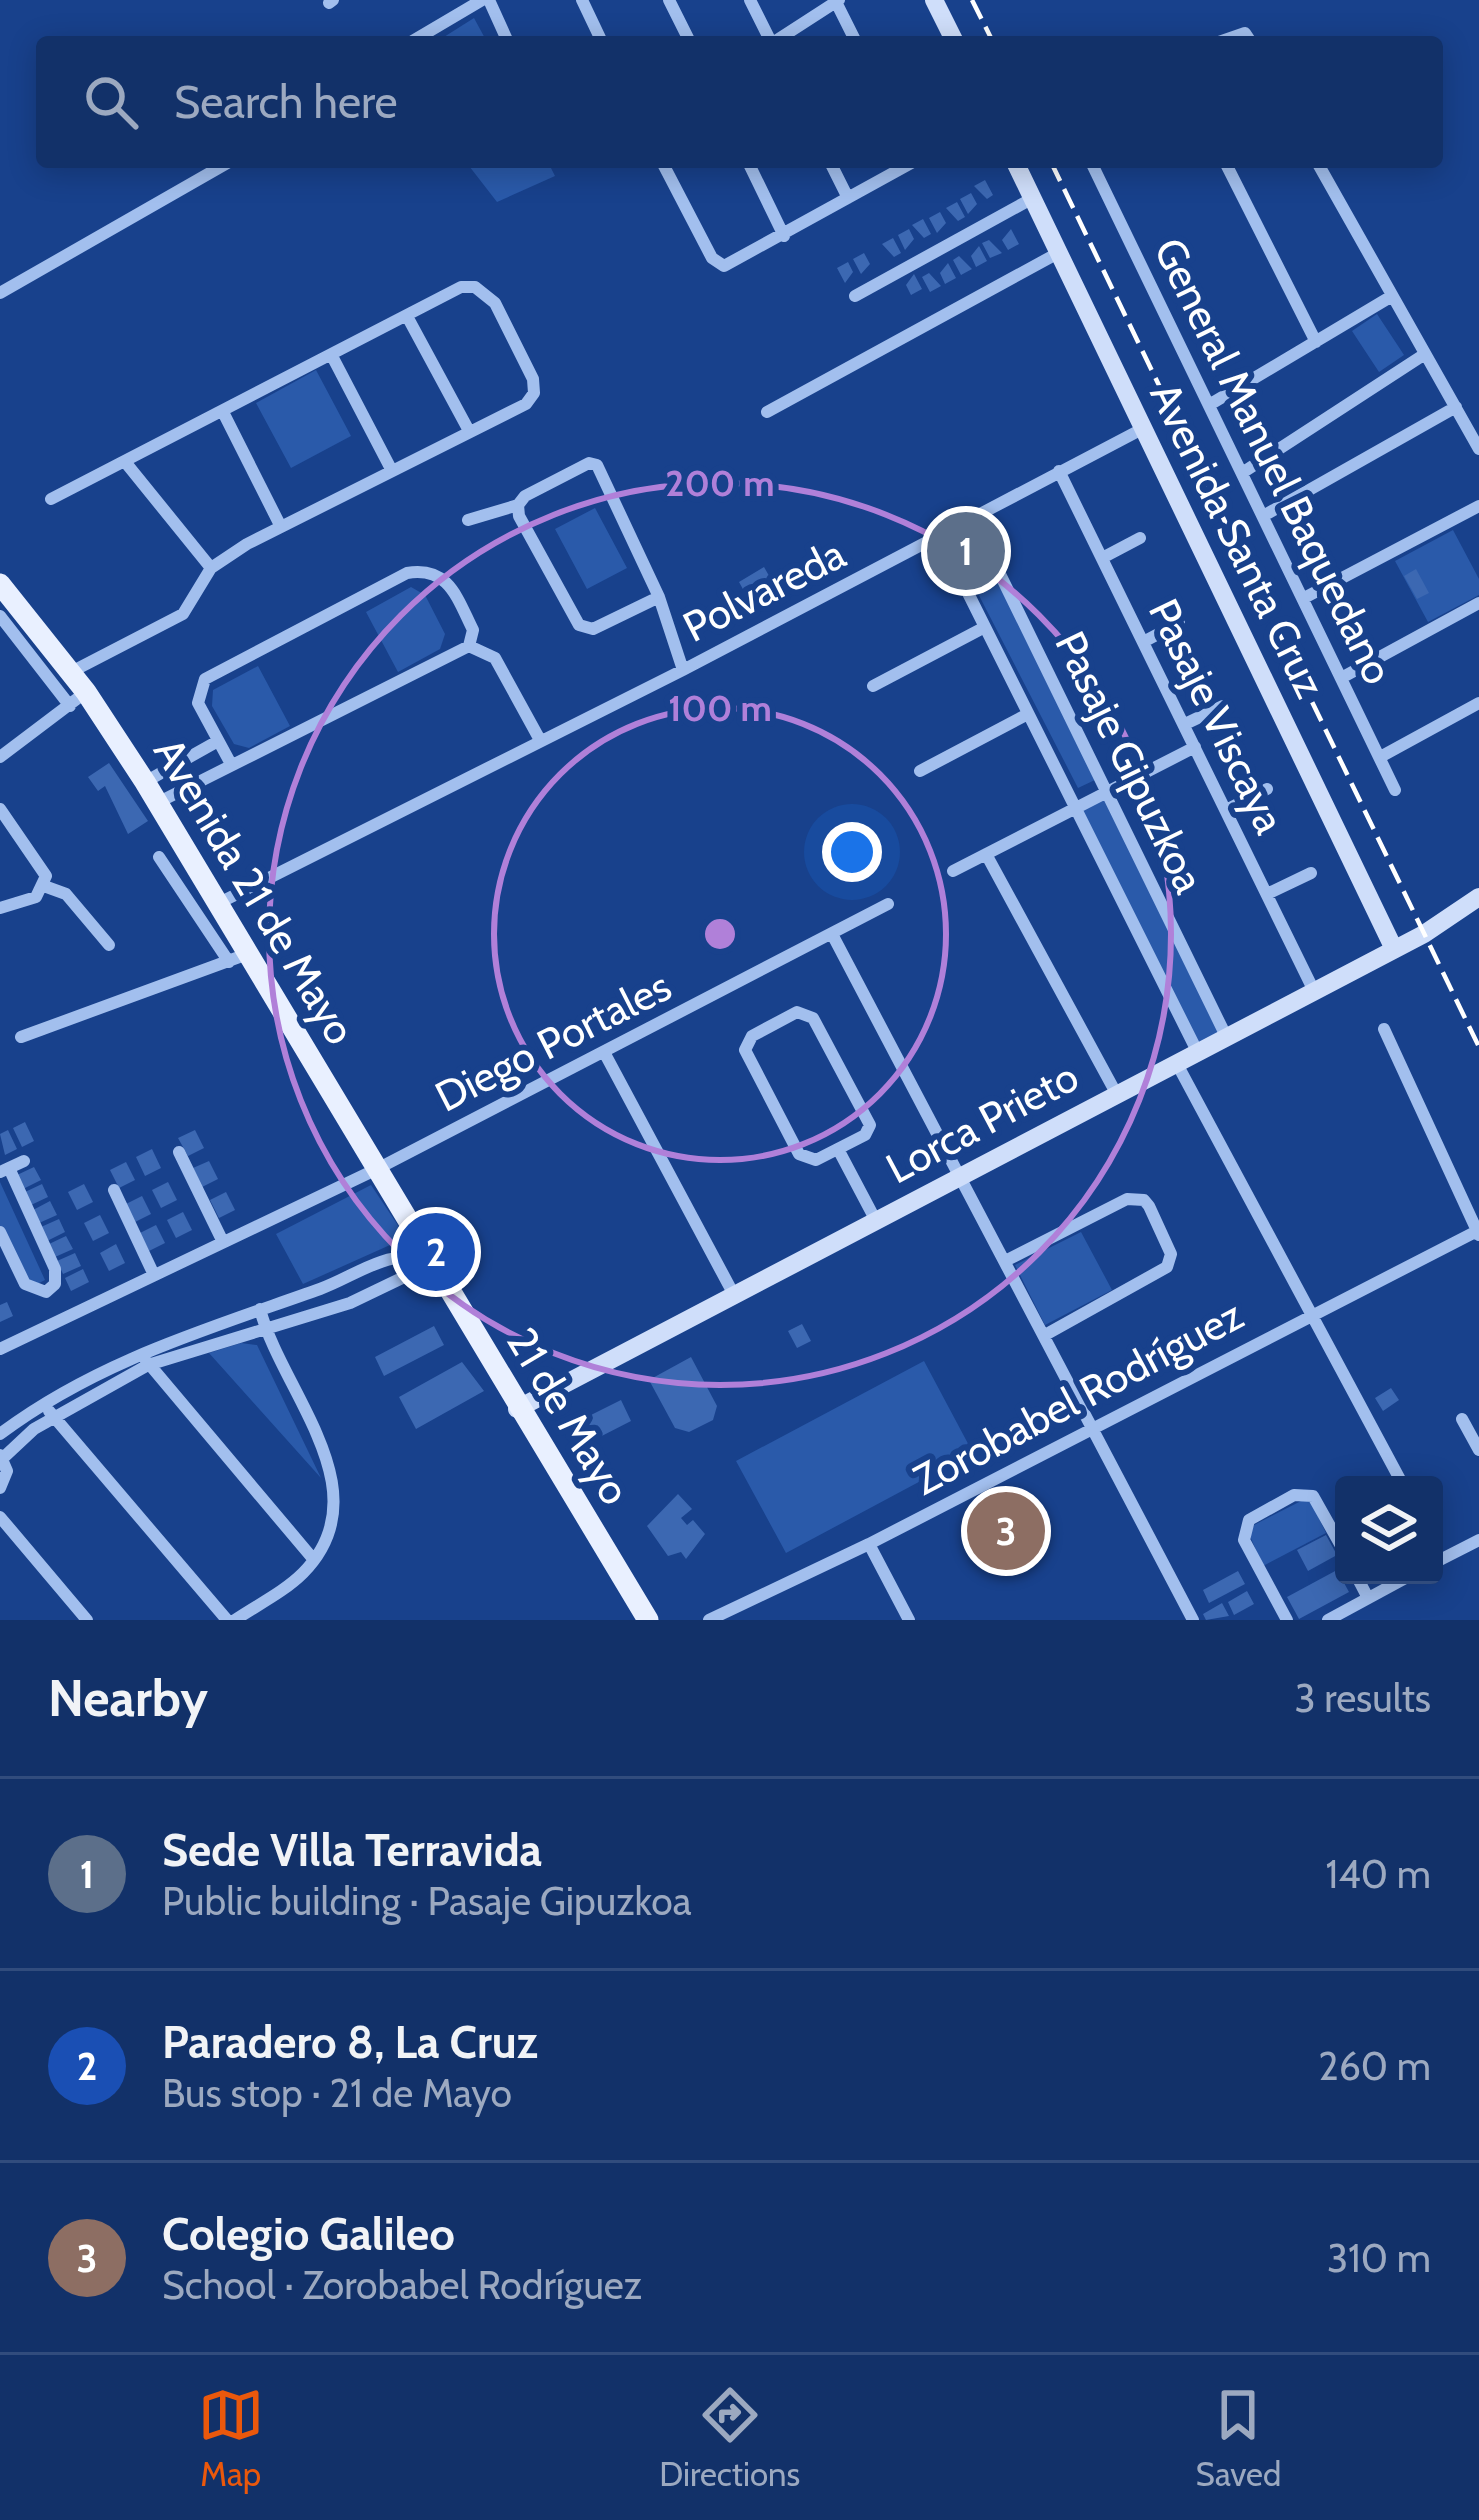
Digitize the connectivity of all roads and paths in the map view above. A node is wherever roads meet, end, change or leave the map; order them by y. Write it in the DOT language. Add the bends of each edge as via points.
graph roads {
  1 [pos="486,0"];
  2 [pos="582,0"];
  3 [pos="669,0"];
  4 [pos="751,0"];
  5 [pos="934,0"];
  6 [pos="837,1"];
  7 [pos="422,36"];
  8 [pos="505,36"];
  9 [pos="599,36"];
  10 [pos="687,36"];
  11 [pos="769,36"];
  12 [pos="782,36"];
  13 [pos="853,36"];
  14 [pos="952,36"];
  15 [pos="219,168"];
  16 [pos="665,168"];
  17 [pos="751,168"];
  18 [pos="833,168"];
  19 [pos="902,168"];
  20 [pos="1018,168"];
  21 [pos="1094,168"];
  22 [pos="1228,168"];
  23 [pos="1321,168"];
  24 [pos="848,198"];
  25 [pos="1033,198"];
  26 [pos="784,236"];
  27 [pos="1060,252"];
  28 [pos="0,293"];
  29 [pos="855,296"];
  30 [pos="1392,296"];
  31 [pos="408,318"];
  32 [pos="1316,342"];
  33 [pos="1425,354"];
  34 [pos="332,356"];
  35 [pos="1209,405"];
  36 [pos="1456,407"];
  37 [pos="223,412"];
  38 [pos="767,412"];
  39 [pos="1144,428"];
  40 [pos="468,429"];
  41 [pos="1479,449"];
  42 [pos="126,463"];
  43 [pos="391,469"];
  44 [pos="1059,471"];
  45 [pos="1242,473"];
  46 [pos="51,500"];
  47 [pos="518,505"];
  48 [pos="1479,506"];
  49 [pos="1263,516"];
  50 [pos="972,517"];
  51 [pos="468,520"];
  52 [pos="280,527"];
  53 [pos="939,535"];
  54 [pos="1140,538"];
  55 [pos="1104,557"];
  56 [pos="211,568"];
  57 [pos="0,584"];
  58 [pos="659,597"];
  59 [pos="1304,598"];
  60 [pos="1479,603"];
  61 [pos="0,616"];
  62 [pos="1179,623"];
  63 [pos="985,627"];
  64 [pos="1144,641"];
  65 [pos="469,646"];
  66 [pos="683,670"];
  67 [pos="70,672"];
  68 [pos="1342,676"];
  69 [pos="873,686"];
  70 [pos="78,699"];
  71 [pos="1479,703"];
  72 [pos="1223,706"];
  73 [pos="1028,714"];
  74 [pos="1185,724"];
  75 [pos="540,740"];
  76 [pos="218,741"];
  77 [pos="1195,747"];
  78 [pos="1382,756"];
  79 [pos="0,757"];
  80 [pos="231,764"];
  81 [pos="920,771"];
  82 [pos="145,782"];
  83 [pos="1267,789"];
  84 [pos="1395,790"];
  85 [pos="1108,791"];
  86 [pos="158,803"];
  87 [pos="0,809"];
  88 [pos="1072,809"];
  89 [pos="1226,810"];
  90 [pos="986,854"];
  91 [pos="160,857"];
  92 [pos="953,872"];
  93 [pos="1310,874"];
  94 [pos="44,886"];
  95 [pos="1267,894"];
  96 [pos="1479,897"];
  97 [pos="219,903"];
  98 [pos="888,904"];
  99 [pos="0,908"];
  100 [pos="832,934"];
  101 [pos="109,945"];
  102 [pos="1394,949"];
  103 [pos="251,953"];
  104 [pos="229,962"];
  105 [pos="1314,991"];
  106 [pos="801,997"];
  107 [pos="806,1012"];
  108 [pos="1384,1029"];
  109 [pos="1226,1036"];
  110 [pos="21,1037"];
  111 [pos="1197,1051"];
  112 [pos="604,1052"];
  113 [pos="1176,1062"];
  114 [pos="1116,1093"];
  115 [pos="838,1149"];
  116 [pos="179,1152"];
  117 [pos="24,1161"];
  118 [pos="377,1169"];
  119 [pos="4,1170"];
  120 [pos="958,1175"];
  121 [pos="114,1190"];
  122 [pos="875,1219"];
  123 [pos="0,1232"];
  124 [pos="1478,1233"];
  125 [pos="223,1241"];
  126 [pos="420,1255"];
  127 [pos="1007,1260"];
  128 [pos="154,1275"];
  129 [pos="46,1292"];
  130 [pos="733,1293"];
  131 [pos="260,1309"];
  132 [pos="1312,1312"];
  133 [pos="60,1319"];
  134 [pos="266,1333"];
  135 [pos="1045,1335"];
  136 [pos="0,1349"];
  137 [pos="145,1358"];
  138 [pos="44,1403"];
  139 [pos="517,1409"];
  140 [pos="54,1417"];
  141 [pos="1462,1419"];
  142 [pos="1091,1426"];
  143 [pos="0,1434"];
  144 [pos="1479,1450"];
  145 [pos="1,1456"];
  146 [pos="1398,1476"];
  147 [pos="0,1488"];
  148 [pos="0,1517"];
  149 [pos="1335,1534"];
  150 [pos="1479,1540"];
  151 [pos="869,1544"];
  152 [pos="1443,1558"];
  153 [pos="314,1560"];
  154 [pos="1361,1584"];
  155 [pos="1395,1584"];
  156 [pos="1368,1598"];
  157 [pos="87,1620"];
  158 [pos="231,1620"];
  159 [pos="648,1620"];
  160 [pos="709,1620"];
  161 [pos="908,1620"];
  162 [pos="1193,1620"];
  163 [pos="1287,1620"];
  164 [pos="1328,1620"];
  1 -- 7 [label="street"];
  1 -- 8 [label="street"];
  2 -- 9 [label="street"];
  3 -- 10 [label="street"];
  4 -- 11 [label="street"];
  5 -- 14 [label="main road"];
  6 -- 12 [label="street"];
  6 -- 13 [label="street"];
  15 -- 28 [label="street"];
  16 -- 26 [label="street" via="720,265"];
  17 -- 26 [label="street"];
  18 -- 24 [label="street"];
  19 -- 24 [label="street"];
  20 -- 25 [label="main road, Avenida Santa Cruz"];
  21 -- 35 [label="street, General Manuel Baquedano"];
  22 -- 32 [label="street"];
  23 -- 30 [label="street"];
  24 -- 26 [label="street"];
  25 -- 27 [label="main road, Avenida Santa Cruz"];
  25 -- 29 [label="street"];
  27 -- 38 [label="street"];
  27 -- 39 [label="main road, Avenida Santa Cruz"];
  30 -- 32 [label="street"];
  30 -- 33 [label="street"];
  31 -- 34 [label="street"];
  31 -- 40 [label="street"];
  31 -- 40 [label="street" via="461,287 495,303 534,393"];
  32 -- 35 [label="street"];
  33 -- 36 [label="street"];
  33 -- 45 [label="street"];
  34 -- 37 [label="street"];
  34 -- 43 [label="street"];
  35 -- 45 [label="street, General Manuel Baquedano"];
  36 -- 41 [label="street"];
  36 -- 49 [label="street"];
  37 -- 42 [label="street"];
  37 -- 52 [label="street"];
  39 -- 44 [label="street, Polvareda"];
  39 -- 102 [label="main road, Avenida Santa Cruz"];
  40 -- 43 [label="street"];
  42 -- 46 [label="street"];
  42 -- 56 [label="street"];
  43 -- 52 [label="street"];
  44 -- 50 [label="street, Polvareda"];
  44 -- 55 [label="street, Pasaje Viscaya"];
  45 -- 49 [label="street, General Manuel Baquedano"];
  47 -- 51 [label="street"];
  47 -- 58 [label="street" via="579,625 593,629"];
  47 -- 58 [label="street" via="597,465"];
  48 -- 59 [label="street"];
  49 -- 59 [label="street, General Manuel Baquedano"];
  50 -- 53 [label="street, Polvareda"];
  50 -- 85 [label="street, Pasaje Gipuzkoa"];
  52 -- 56 [label="street"];
  53 -- 63 [label="street, Pasaje Gipuzkoa"];
  53 -- 66 [label="street, Polvareda"];
  54 -- 55 [label="street"];
  55 -- 64 [label="street, Pasaje Viscaya"];
  56 -- 67 [label="street" via="183,614"];
  57 -- 67 [label="main road, Avenida 21 de Mayo"];
  58 -- 66 [label="street"];
  59 -- 68 [label="street, General Manuel Baquedano"];
  60 -- 68 [label="street"];
  61 -- 70 [label="street"];
  62 -- 64 [label="street"];
  63 -- 69 [label="street"];
  63 -- 73 [label="street, Pasaje Gipuzkoa"];
  64 -- 74 [label="street, Pasaje Viscaya"];
  65 -- 75 [label="street" via="495,658"];
  65 -- 76 [label="street" via="473,630 448,582 431,572 407,573 211,673 198,703"];
  65 -- 80 [label="street"];
  66 -- 75 [label="street, Polvareda"];
  67 -- 70 [label="main road, Avenida 21 de Mayo"];
  68 -- 78 [label="street, General Manuel Baquedano"];
  70 -- 79 [label="street"];
  70 -- 82 [label="main road, Avenida 21 de Mayo"];
  71 -- 78 [label="street"];
  72 -- 74 [label="street"];
  73 -- 81 [label="street"];
  73 -- 88 [label="street, Pasaje Gipuzkoa"];
  74 -- 77 [label="street, Pasaje Viscaya"];
  75 -- 97 [label="street, Polvareda"];
  76 -- 80 [label="street"];
  76 -- 82 [label="street"];
  77 -- 85 [label="street"];
  77 -- 89 [label="street, Pasaje Viscaya"];
  78 -- 84 [label="street, General Manuel Baquedano"];
  80 -- 86 [label="street"];
  82 -- 86 [label="main road, Avenida 21 de Mayo"];
  83 -- 89 [label="street"];
  85 -- 88 [label="street"];
  85 -- 109 [label="street, Pasaje Gipuzkoa"];
  86 -- 97 [label="main road, Avenida 21 de Mayo"];
  87 -- 94 [label="street" via="41,867"];
  88 -- 90 [label="street"];
  88 -- 111 [label="street, Pasaje Gipuzkoa"];
  89 -- 95 [label="street, Pasaje Viscaya"];
  90 -- 92 [label="street"];
  90 -- 114 [label="street"];
  91 -- 104 [label="street"];
  93 -- 95 [label="street"];
  94 -- 99 [label="street" via="37,897"];
  94 -- 101 [label="street" via="65,894"];
  95 -- 105 [label="street, Pasaje Viscaya"];
  96 -- 102 [label="main road, Lorca Prieto"];
  97 -- 103 [label="main road, Avenida 21 de Mayo"];
  98 -- 100 [label="street, Diego Portales"];
  100 -- 112 [label="street, Diego Portales"];
  100 -- 120 [label="street"];
  102 -- 105 [label="main road, Lorca Prieto"];
  103 -- 104 [label="street"];
  103 -- 118 [label="main road, Avenida 21 de Mayo"];
  104 -- 110 [label="street"];
  105 -- 109 [label="main road, Lorca Prieto"];
  106 -- 107 [label="street"];
  107 -- 115 [label="street" via="870,1125"];
  107 -- 115 [label="street" via="752,1036 746,1053 803,1158"];
  108 -- 124 [label="street"];
  109 -- 111 [label="main road, Lorca Prieto"];
  111 -- 113 [label="main road, Lorca Prieto"];
  112 -- 118 [label="street, Diego Portales"];
  112 -- 130 [label="street"];
  113 -- 114 [label="main road, Lorca Prieto"];
  113 -- 132 [label="street"];
  114 -- 120 [label="main road, Lorca Prieto"];
  115 -- 122 [label="street"];
  116 -- 125 [label="street"];
  117 -- 119 [label="street"];
  118 -- 125 [label="street, Diego Portales"];
  118 -- 126 [label="main road, Avenida 21 de Mayo"];
  119 -- 129 [label="street" via="55,1269"];
  120 -- 122 [label="main road, Lorca Prieto"];
  120 -- 127 [label="street"];
  121 -- 128 [label="street"];
  122 -- 130 [label="main road, Lorca Prieto"];
  123 -- 129 [label="street" via="25,1284"];
  124 -- 132 [label="street, Zorobabel Rodríguez"];
  125 -- 128 [label="street, Diego Portales"];
  126 -- 131 [label="street" via="390,1258"];
  126 -- 134 [label="street" via="402,1278"];
  126 -- 139 [label="main road, 21 de Mayo"];
  127 -- 135 [label="street"];
  127 -- 135 [label="street" via="1126,1199 1149,1206 1171,1254 1167,1268"];
  128 -- 133 [label="street, Diego Portales"];
  129 -- 133 [label="street"];
  130 -- 139 [label="main road, Lorca Prieto"];
  131 -- 134 [label="street"];
  131 -- 137 [label="street"];
  132 -- 142 [label="street, Zorobabel Rodríguez"];
  132 -- 146 [label="street"];
  133 -- 136 [label="street, Diego Portales"];
  134 -- 137 [label="street"];
  134 -- 153 [label="street" via="334,1480 334,1510"];
  135 -- 142 [label="street"];
  137 -- 138 [label="street"];
  137 -- 140 [label="street"];
  137 -- 153 [label="street"];
  138 -- 140 [label="street"];
  138 -- 143 [label="street"];
  139 -- 159 [label="main road, 21 de Mayo"];
  140 -- 145 [label="street"];
  140 -- 158 [label="street"];
  141 -- 144 [label="street"];
  142 -- 151 [label="street, Zorobabel Rodríguez"];
  142 -- 162 [label="street"];
  145 -- 147 [label="street" via="8,1472"];
  148 -- 157 [label="street"];
  149 -- 163 [label="street" via="1307,1494 1249,1520 1244,1540"];
  150 -- 152 [label="street"];
  151 -- 160 [label="street, Zorobabel Rodríguez"];
  151 -- 161 [label="street"];
  153 -- 158 [label="street"];
  154 -- 156 [label="street"];
  155 -- 156 [label="street"];
  156 -- 164 [label="street"];
}
